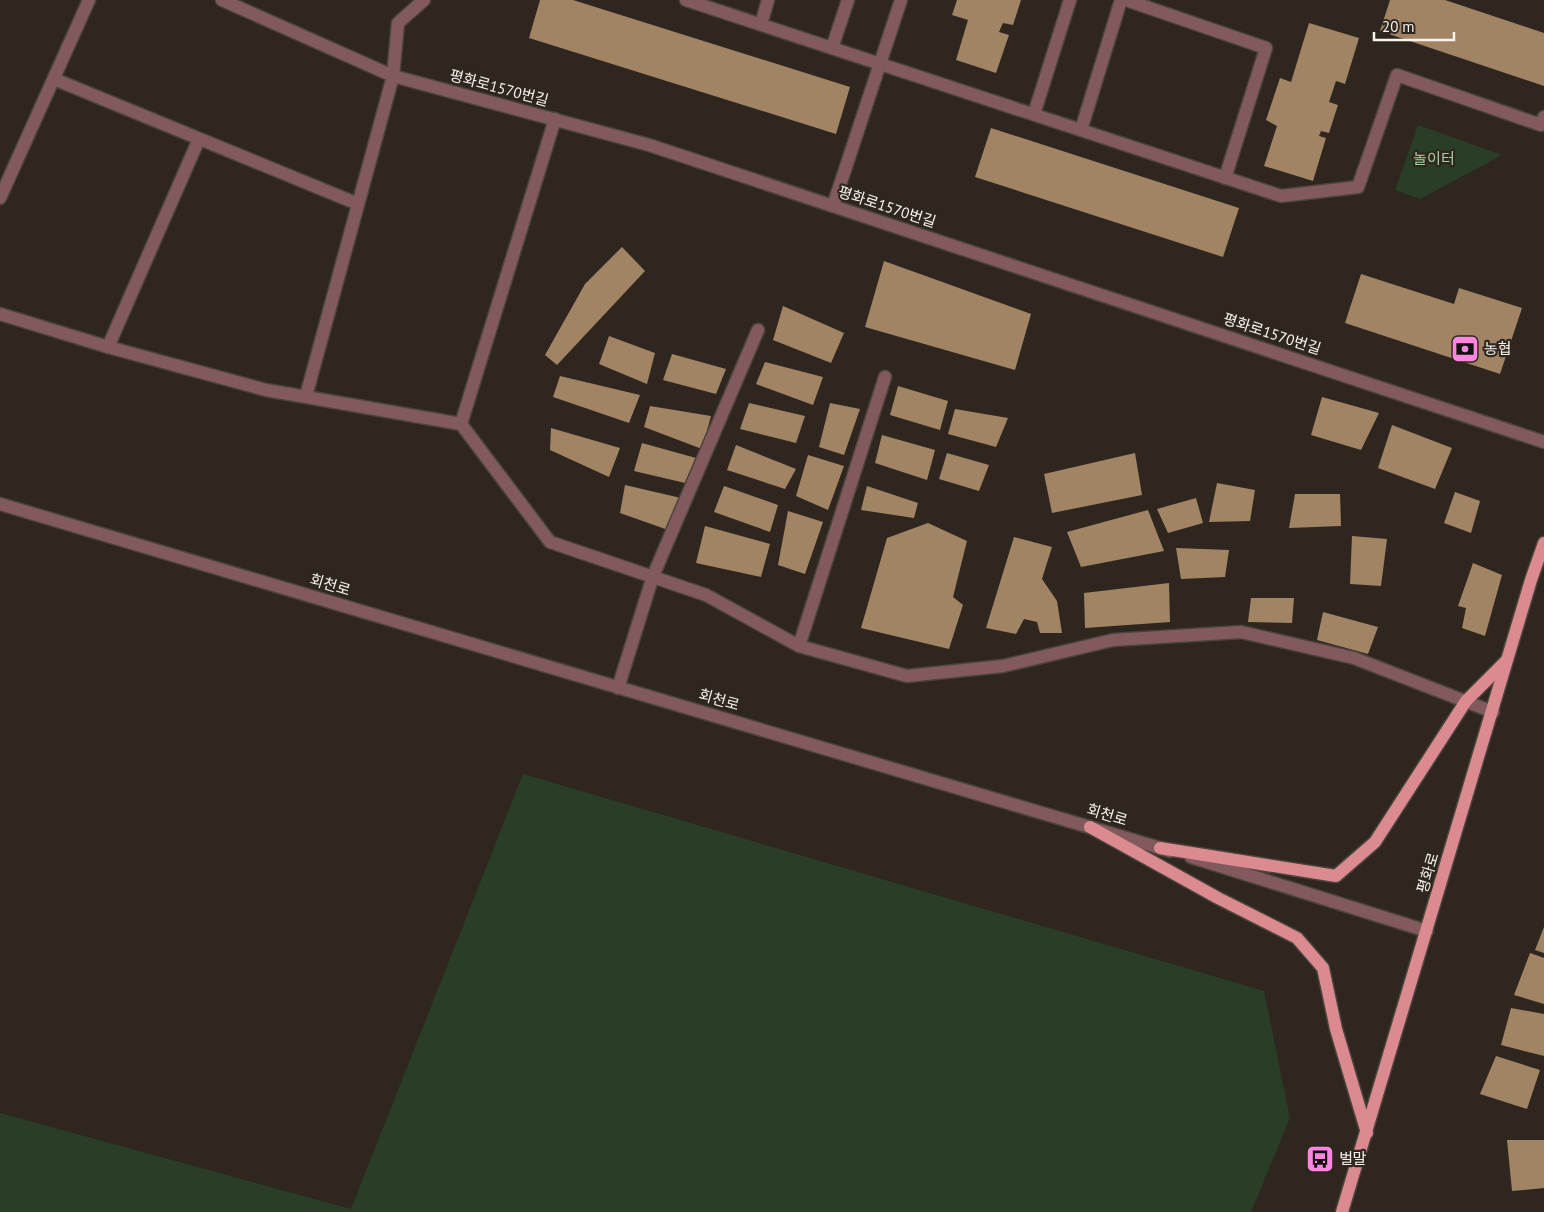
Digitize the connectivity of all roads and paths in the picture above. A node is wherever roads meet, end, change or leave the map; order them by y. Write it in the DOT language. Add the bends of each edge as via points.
graph roads {
  1 [pos="89,0"];
  2 [pos="222,0"];
  3 [pos="424,0"];
  4 [pos="686,0"];
  5 [pos="768,0"];
  6 [pos="848,0"];
  7 [pos="901,0"];
  8 [pos="1070,0"];
  9 [pos="1121,0"];
  10 [pos="1126,0"];
  11 [pos="760,24"];
  12 [pos="832,48"];
  13 [pos="880,64"];
  14 [pos="393,76"];
  15 [pos="54,79"];
  16 [pos="1034,114"];
  17 [pos="1544,117"];
  18 [pos="555,119"];
  19 [pos="1081,130"];
  20 [pos="199,139"];
  21 [pos="1225,178"];
  22 [pos="0,198"];
  23 [pos="358,204"];
  24 [pos="833,206"];
  25 [pos="0,314"];
  26 [pos="758,330"];
  27 [pos="108,347"];
  28 [pos="884,376"];
  29 [pos="306,396"];
  30 [pos="461,424"];
  31 [pos="1544,442"];
  32 [pos="0,504"];
  33 [pos="1544,543"];
  34 [pos="653,576"];
  35 [pos="799,646"];
  36 [pos="1508,659"];
  37 [pos="618,688"];
  38 [pos="1466,701"];
  39 [pos="1493,712"];
  40 [pos="1090,827"];
  41 [pos="1160,848"];
  42 [pos="1427,931"];
  43 [pos="1367,1134"];
  44 [pos="1342,1212"];
  1 -- 15 [label="street"];
  2 -- 14 [label="street, 평화로1570번길"];
  3 -- 14 [label="street" via="398,23"];
  4 -- 11 [label="street"];
  5 -- 11 [label="street"];
  6 -- 12 [label="street"];
  7 -- 13 [label="street"];
  8 -- 16 [label="street"];
  9 -- 19 [label="street"];
  10 -- 21 [label="street" via="1266,48"];
  11 -- 12 [label="street"];
  12 -- 13 [label="street"];
  13 -- 16 [label="street"];
  13 -- 24 [label="street"];
  14 -- 18 [label="street, 평화로1570번길"];
  14 -- 23 [label="street"];
  15 -- 20 [label="street"];
  15 -- 22 [label="street"];
  16 -- 19 [label="street"];
  17 -- 21 [label="street" via="1541,125 1397,75 1358,187 1281,196"];
  18 -- 24 [label="street, 평화로1570번길" via="649,145"];
  18 -- 30 [label="street"];
  19 -- 21 [label="street"];
  20 -- 23 [label="street"];
  20 -- 27 [label="street"];
  23 -- 29 [label="street"];
  24 -- 31 [label="street, 평화로1570번길"];
  25 -- 27 [label="street"];
  26 -- 34 [label="street"];
  27 -- 29 [label="street" via="266,390"];
  28 -- 35 [label="street"];
  29 -- 30 [label="street"];
  30 -- 34 [label="street" via="550,542"];
  32 -- 37 [label="street, 회천로"];
  33 -- 36 [label="main road, 평화로"];
  34 -- 35 [label="street" via="706,595"];
  34 -- 37 [label="street"];
  35 -- 38 [label="street" via="907,676 1003,666 1113,640 1241,632 1354,658"];
  36 -- 38 [label="main road"];
  36 -- 39 [label="main road, 평화로"];
  37 -- 40 [label="street, 회천로"];
  38 -- 39 [label="street"];
  38 -- 41 [label="main road" via="1375,842 1336,876"];
  39 -- 42 [label="main road, 평화로"];
  40 -- 41 [label="street, 회천로"];
  40 -- 43 [label="main road" via="1297,938 1323,968 1336,1029"];
  41 -- 42 [label="street, 회천로"];
  42 -- 43 [label="main road, 평화로"];
  43 -- 44 [label="main road, 평화로"];
}
